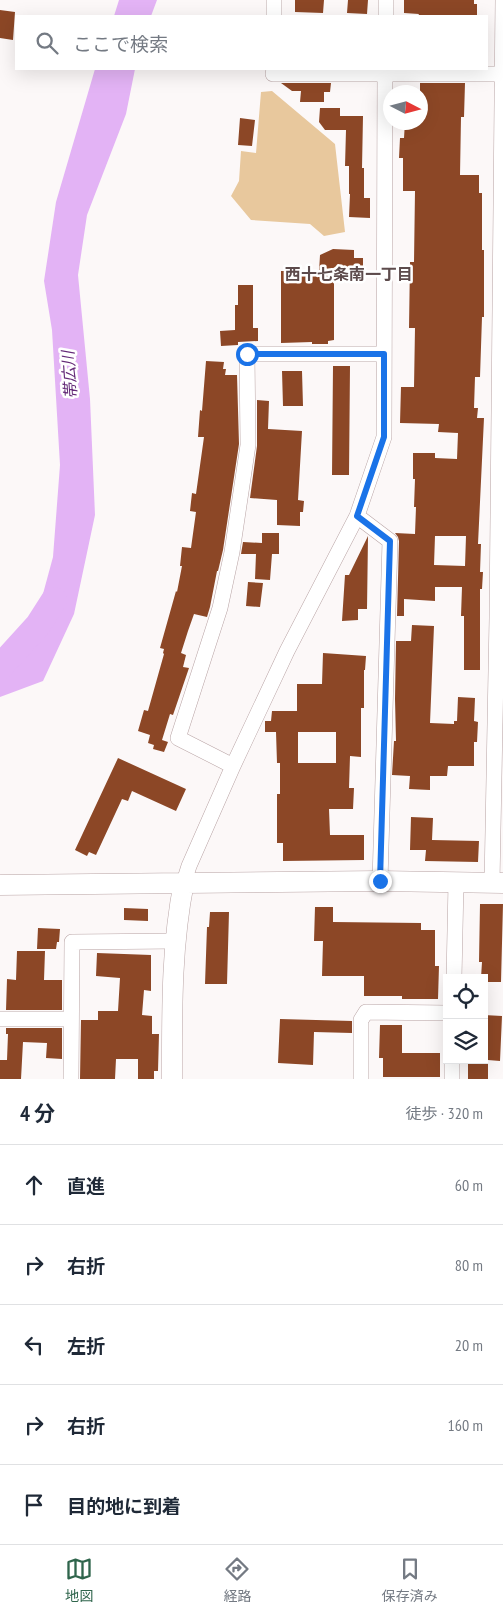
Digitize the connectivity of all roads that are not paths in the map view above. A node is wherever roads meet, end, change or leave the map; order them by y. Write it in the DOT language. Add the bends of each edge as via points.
graph roads {
  1 [pos="274,0"];
  2 [pos="386,0"];
  3 [pos="503,0"];
  4 [pos="274,15"];
  5 [pos="386,15"];
  6 [pos="274,70"];
  7 [pos="385,71"];
  8 [pos="503,74"];
  9 [pos="384,354"];
  10 [pos="500,469"];
  11 [pos="357,516"];
  12 [pos="233,766"];
  13 [pos="380,881"];
  14 [pos="184,882"];
  15 [pos="456,883"];
  16 [pos="498,883"];
  17 [pos="0,885"];
  18 [pos="175,941"];
  19 [pos="454,974"];
  20 [pos="443,1013"];
  21 [pos="0,1019"];
  22 [pos="71,1019"];
  23 [pos="452,1064"];
  24 [pos="71,1079"];
  25 [pos="172,1079"];
  26 [pos="361,1079"];
  27 [pos="452,1079"];
  1 -- 4 [label="street"];
  2 -- 5 [label="street"];
  3 -- 8 [label="street"];
  6 -- 7 [label="street" via="274,74"];
  7 -- 8 [label="street"];
  7 -- 9 [label="street"];
  8 -- 10 [label="street"];
  9 -- 11 [label="street" via="384,437"];
  9 -- 12 [label="street" via="247,354 248,445 232,552 220,608 178,738"];
  10 -- 16 [label="street"];
  11 -- 12 [label="street" via="287,651"];
  11 -- 13 [label="street" via="390,541"];
  12 -- 14 [label="street"];
  13 -- 14 [label="street"];
  13 -- 15 [label="street"];
  14 -- 17 [label="street"];
  14 -- 18 [label="street"];
  15 -- 16 [label="street"];
  15 -- 19 [label="street"];
  18 -- 22 [label="street" via="72,942"];
  18 -- 25 [label="street"];
  20 -- 26 [label="street" via="366,1012 361,1020"];
  21 -- 22 [label="street"];
  22 -- 24 [label="street"];
  23 -- 27 [label="street"];
}
